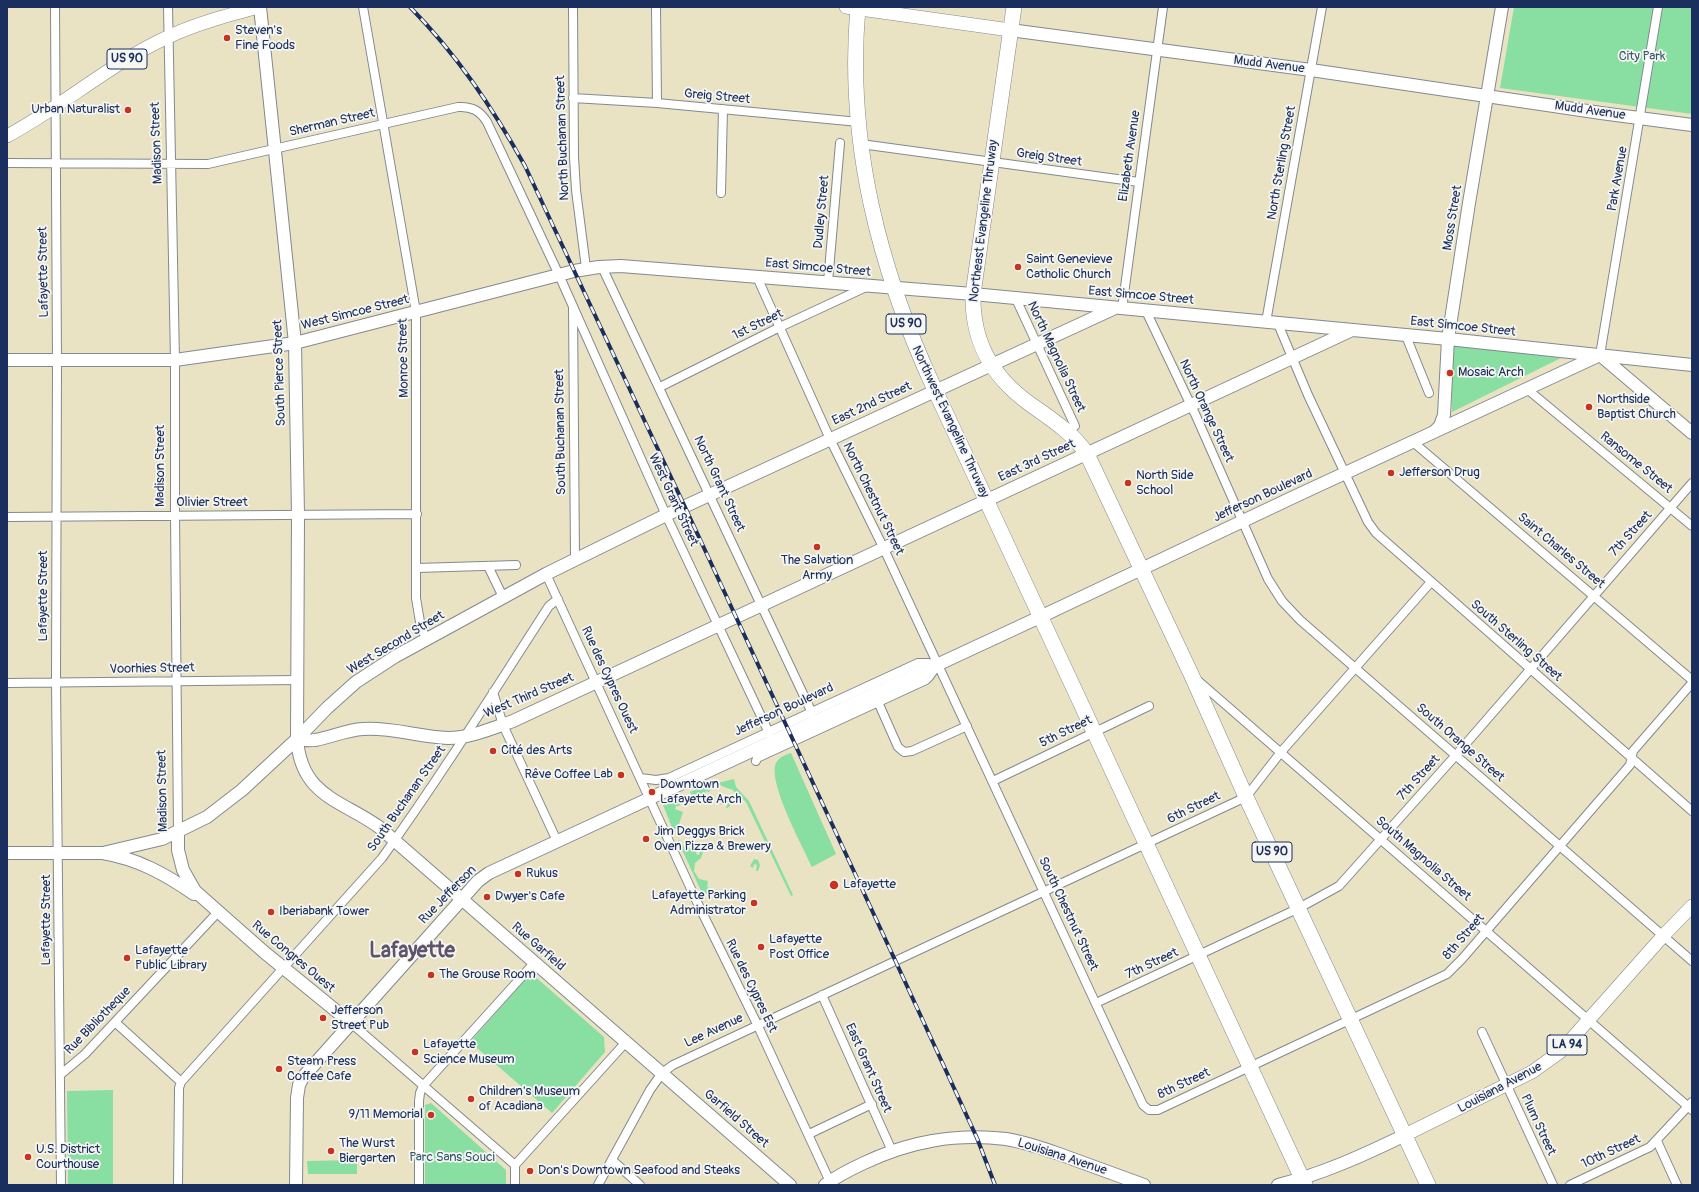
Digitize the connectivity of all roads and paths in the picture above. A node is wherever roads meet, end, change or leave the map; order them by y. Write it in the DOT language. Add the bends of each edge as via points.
graph roads {
  1 [pos="55,7"];
  2 [pos="168,7"];
  3 [pos="260,7"];
  4 [pos="363,7"];
  5 [pos="573,7"];
  6 [pos="656,7"];
  7 [pos="1014,7"];
  8 [pos="1163,7"];
  9 [pos="1322,7"];
  10 [pos="1502,7"];
  11 [pos="1658,7"];
  12 [pos="854,8"];
  13 [pos="1010,30"];
  14 [pos="170,36"];
  15 [pos="1157,51"];
  16 [pos="1311,70"];
  17 [pos="1488,96"];
  18 [pos="573,98"];
  19 [pos="657,103"];
  20 [pos="55,107"];
  21 [pos="723,109"];
  22 [pos="1640,118"];
  23 [pos="859,122"];
  24 [pos="383,124"];
  25 [pos="1692,125"];
  26 [pos="7,136"];
  27 [pos="840,143"];
  28 [pos="861,144"];
  29 [pos="275,148"];
  30 [pos="992,162"];
  31 [pos="7,163"];
  32 [pos="55,163"];
  33 [pos="172,165"];
  34 [pos="1139,182"];
  35 [pos="720,193"];
  36 [pos="602,267"];
  37 [pos="586,268"];
  38 [pos="559,275"];
  39 [pos="757,277"];
  40 [pos="828,282"];
  41 [pos="867,286"];
  42 [pos="893,288"];
  43 [pos="973,294"];
  44 [pos="1016,299"];
  45 [pos="572,305"];
  46 [pos="1118,308"];
  47 [pos="1146,311"];
  48 [pos="416,312"];
  49 [pos="1272,323"];
  50 [pos="780,327"];
  51 [pos="1351,331"];
  52 [pos="1406,336"];
  53 [pos="1448,339"];
  54 [pos="295,343"];
  55 [pos="1037,344"];
  56 [pos="1600,355"];
  57 [pos="1293,358"];
  58 [pos="7,360"];
  59 [pos="175,360"];
  60 [pos="57,361"];
  61 [pos="991,364"];
  62 [pos="1692,365"];
  63 [pos="660,387"];
  64 [pos="1527,389"];
  65 [pos="935,390"];
  66 [pos="1429,393"];
  67 [pos="1190,406"];
  68 [pos="1075,426"];
  69 [pos="1434,432"];
  70 [pos="1692,433"];
  71 [pos="830,439"];
  72 [pos="1413,442"];
  73 [pos="1087,454"];
  74 [pos="1344,473"];
  75 [pos="1692,483"];
  76 [pos="710,495"];
  77 [pos="986,501"];
  78 [pos="685,507"];
  79 [pos="1671,508"];
  80 [pos="417,514"];
  81 [pos="175,515"];
  82 [pos="298,515"];
  83 [pos="666,515"];
  84 [pos="57,517"];
  85 [pos="7,518"];
  86 [pos="1242,521"];
  87 [pos="1692,526"];
  88 [pos="884,548"];
  89 [pos="575,558"];
  90 [pos="516,565"];
  91 [pos="488,566"];
  92 [pos="417,568"];
  93 [pos="1142,568"];
  94 [pos="546,574"];
  95 [pos="1431,582"];
  96 [pos="1594,594"];
  97 [pos="503,597"];
  98 [pos="558,599"];
  99 [pos="762,605"];
  100 [pos="736,617"];
  101 [pos="1040,617"];
  102 [pos="719,625"];
  103 [pos="427,639"];
  104 [pos="938,665"];
  105 [pos="1355,668"];
  106 [pos="1529,669"];
  107 [pos="1191,674"];
  108 [pos="297,680"];
  109 [pos="176,681"];
  110 [pos="1692,681"];
  111 [pos="56,682"];
  112 [pos="597,682"];
  113 [pos="7,683"];
  114 [pos="494,692"];
  115 [pos="878,702"];
  116 [pos="1149,706"];
  117 [pos="812,713"];
  118 [pos="503,725"];
  119 [pos="966,726"];
  120 [pos="1094,732"];
  121 [pos="769,733"];
  122 [pos="465,736"];
  123 [pos="297,739"];
  124 [pos="1281,752"];
  125 [pos="1456,755"];
  126 [pos="1631,758"];
  127 [pos="756,762"];
  128 [pos="640,778"];
  129 [pos="993,781"];
  130 [pos="1246,797"];
  131 [pos="649,798"];
  132 [pos="1692,811"];
  133 [pos="178,832"];
  134 [pos="1380,838"];
  135 [pos="395,841"];
  136 [pos="557,841"];
  137 [pos="1146,844"];
  138 [pos="1560,846"];
  139 [pos="7,853"];
  140 [pos="59,853"];
  141 [pos="103,853"];
  142 [pos="1044,891"];
  143 [pos="462,899"];
  144 [pos="1692,906"];
  145 [pos="1299,908"];
  146 [pos="218,912"];
  147 [pos="1486,930"];
  148 [pos="1663,936"];
  149 [pos="1198,956"];
  150 [pos="896,960"];
  151 [pos="1692,961"];
  152 [pos="535,962"];
  153 [pos="285,967"];
  154 [pos="822,995"];
  155 [pos="1096,1002"];
  156 [pos="1351,1019"];
  157 [pos="1589,1020"];
  158 [pos="115,1022"];
  159 [pos="351,1023"];
  160 [pos="757,1024"];
  161 [pos="1482,1032"];
  162 [pos="626,1042"];
  163 [pos="1249,1067"];
  164 [pos="662,1074"];
  165 [pos="60,1075"];
  166 [pos="181,1082"];
  167 [pos="423,1086"];
  168 [pos="1506,1086"];
  169 [pos="872,1104"];
  170 [pos="1691,1106"];
  171 [pos="1149,1110"];
  172 [pos="809,1134"];
  173 [pos="1405,1135"];
  174 [pos="1656,1141"];
  175 [pos="892,1151"];
  176 [pos="612,1160"];
  177 [pos="515,1165"];
  178 [pos="1303,1182"];
  179 [pos="829,1184"];
  180 [pos="61,1185"];
  181 [pos="178,1185"];
  182 [pos="296,1185"];
  183 [pos="419,1185"];
  184 [pos="515,1185"];
  185 [pos="598,1185"];
  186 [pos="640,1185"];
  187 [pos="790,1185"];
  188 [pos="1144,1185"];
  189 [pos="1278,1185"];
  190 [pos="1428,1185"];
  191 [pos="1553,1185"];
  192 [pos="1570,1185"];
  193 [pos="1677,1185"];
  1 -- 20 [label="street, Lafayette Street"];
  2 -- 14 [label="street, Madison Street"];
  3 -- 14 [label="main road, US 90" via="213,20"];
  3 -- 29 [label="street, South Pierce Street"];
  4 -- 24 [label="street, Monroe Street"];
  5 -- 18 [label="street, North Buchanan Street"];
  6 -- 19 [label="street"];
  7 -- 13 [label="highway, Northeast Evangeline Thruway"];
  8 -- 15 [label="street, Elizabeth Avenue"];
  9 -- 16 [label="street, North Sterling Street"];
  10 -- 17 [label="street, Moss Street"];
  11 -- 22 [label="street, Park Avenue"];
  12 -- 13 [label="main road, Mudd Avenue / US 90"];
  12 -- 23 [label="highway, Northwest Evangeline Thruway / US 90"];
  13 -- 15 [label="street, Mudd Avenue"];
  13 -- 30 [label="highway, Northeast Evangeline Thruway / US 90"];
  14 -- 20 [label="main road, US 90" via="128,59"];
  14 -- 33 [label="street, Madison Street"];
  15 -- 16 [label="street, Mudd Avenue"];
  15 -- 34 [label="street, Elizabeth Avenue"];
  16 -- 17 [label="street, Mudd Avenue"];
  16 -- 49 [label="street, North Sterling Street"];
  17 -- 22 [label="street, Mudd Avenue"];
  17 -- 53 [label="street, Moss Street"];
  18 -- 19 [label="street, Greig Street"];
  18 -- 37 [label="street, North Buchanan Street" via="576,190"];
  19 -- 21 [label="street, Greig Street"];
  20 -- 26 [label="main road, US 90"];
  20 -- 32 [label="street, Lafayette Street"];
  21 -- 23 [label="street, Greig Street"];
  21 -- 35 [label="street"];
  22 -- 25 [label="street, Mudd Avenue"];
  22 -- 56 [label="street, Park Avenue"];
  23 -- 28 [label="highway, Northwest Evangeline Thruway / US 90"];
  24 -- 29 [label="street, Sherman Street"];
  24 -- 38 [label="street, Sherman Street" via="458,106 477,110 487,122"];
  24 -- 48 [label="street, Monroe Street"];
  27 -- 40 [label="street, Dudley Street"];
  28 -- 30 [label="street, Greig Street"];
  28 -- 42 [label="highway, Northwest Evangeline Thruway / US 90" via="876,229"];
  29 -- 33 [label="street, Sherman Street" via="217,163"];
  29 -- 54 [label="street, South Pierce Street"];
  30 -- 34 [label="street, Greig Street"];
  30 -- 43 [label="highway, Northeast Evangeline Thruway / US 90"];
  31 -- 32 [label="street, Sherman Street"];
  32 -- 33 [label="street, Sherman Street"];
  32 -- 60 [label="street, Lafayette Street"];
  33 -- 59 [label="street, Madison Street"];
  34 -- 46 [label="street, Elizabeth Avenue"];
  36 -- 37 [label="street, East Simcoe Street"];
  36 -- 39 [label="street, East Simcoe Street"];
  36 -- 63 [label="street, North Grant Street"];
  37 -- 38 [label="street, West Simcoe Street"];
  38 -- 45 [label="street, West Grant Street"];
  38 -- 48 [label="street, West Simcoe Street"];
  39 -- 40 [label="street, East Simcoe Street"];
  39 -- 50 [label="street, North Chestnut Street"];
  40 -- 41 [label="street, East Simcoe Street"];
  41 -- 42 [label="street, East Simcoe Street"];
  41 -- 50 [label="street, 1st Street"];
  42 -- 43 [label="street, East Simcoe Street"];
  42 -- 65 [label="highway, Northwest Evangeline Thruway / US 90" via="913,342"];
  43 -- 44 [label="street, East Simcoe Street"];
  43 -- 61 [label="highway, Northeast Evangeline Thruway / US 90" via="974,323 980,343"];
  44 -- 46 [label="street, East Simcoe Street"];
  44 -- 55 [label="street, North Magnolia Street"];
  45 -- 83 [label="street, West Grant Street"];
  45 -- 89 [label="street, South Buchanan Street"];
  46 -- 47 [label="street, East Simcoe Street"];
  46 -- 55 [label="street, East 2nd Street"];
  47 -- 49 [label="street, East Simcoe Street"];
  47 -- 67 [label="street, North Orange Street"];
  48 -- 54 [label="street, West Simcoe Street"];
  48 -- 80 [label="street, Monroe Street"];
  49 -- 51 [label="street, East Simcoe Street"];
  49 -- 57 [label="street"];
  50 -- 63 [label="street, 1st Street"];
  50 -- 71 [label="street, North Chestnut Street"];
  51 -- 52 [label="street, East Simcoe Street"];
  51 -- 57 [label="street, East 3rd Street"];
  52 -- 53 [label="street, East Simcoe Street"];
  52 -- 66 [label="street"];
  53 -- 56 [label="street, East Simcoe Street"];
  53 -- 69 [label="street, Moss Street" via="1444,415 1440,426"];
  54 -- 59 [label="street, West Simcoe Street"];
  54 -- 82 [label="street, South Pierce Street"];
  55 -- 61 [label="street, East 2nd Street"];
  55 -- 68 [label="street, North Magnolia Street"];
  56 -- 62 [label="street, East Simcoe Street"];
  56 -- 64 [label="street, Jefferson Boulevard"];
  56 -- 70 [label="street"];
  57 -- 67 [label="street, East 3rd Street"];
  57 -- 74 [label="street"];
  58 -- 60 [label="street, West Simcoe Street"];
  59 -- 60 [label="street, West Simcoe Street"];
  59 -- 81 [label="street, Madison Street"];
  60 -- 84 [label="street, Lafayette Street"];
  61 -- 65 [label="street, East 2nd Street"];
  61 -- 73 [label="highway, Northeast Evangeline Thruway / US 90" via="1009,387 1068,431"];
  63 -- 76 [label="street, North Grant Street"];
  64 -- 69 [label="street, Jefferson Boulevard"];
  64 -- 79 [label="street, Ransome Street"];
  65 -- 71 [label="street, East 2nd Street"];
  65 -- 77 [label="highway, Northwest Evangeline Thruway / US 90"];
  67 -- 73 [label="street, East 3rd Street"];
  67 -- 86 [label="street, North Orange Street"];
  69 -- 72 [label="street, Jefferson Boulevard"];
  71 -- 76 [label="street, East 2nd Street"];
  71 -- 88 [label="street, North Chestnut Street"];
  72 -- 74 [label="street, Jefferson Boulevard"];
  72 -- 96 [label="street, Saint Charles Street"];
  73 -- 77 [label="street, East 3rd Street"];
  73 -- 93 [label="highway, Northeast Evangeline Thruway / US 90"];
  74 -- 86 [label="street, Jefferson Boulevard"];
  74 -- 95 [label="street, South Sterling Street" via="1376,533"];
  75 -- 79 [label="street, 7th Street"];
  76 -- 78 [label="street, East 2nd Street"];
  76 -- 99 [label="street, North Grant Street"];
  77 -- 88 [label="street, East 3rd Street"];
  77 -- 101 [label="highway, Northwest Evangeline Thruway / US 90"];
  78 -- 83 [label="street, West Second Street"];
  79 -- 87 [label="street, Ransome Street"];
  79 -- 96 [label="street, 7th Street"];
  80 -- 82 [label="street, Olivier Street"];
  80 -- 92 [label="street, Monroe Street"];
  81 -- 82 [label="street, Olivier Street"];
  81 -- 84 [label="street, Olivier Street"];
  81 -- 109 [label="street, Madison Street"];
  82 -- 108 [label="street, South Pierce Street"];
  83 -- 89 [label="street, West Second Street"];
  83 -- 102 [label="street, West Grant Street"];
  84 -- 85 [label="street, Olivier Street"];
  84 -- 111 [label="street, Lafayette Street"];
  86 -- 93 [label="street, Jefferson Boulevard"];
  86 -- 105 [label="street, South Orange Street" via="1275,592 1300,620"];
  88 -- 99 [label="street, East 3rd Street"];
  88 -- 104 [label="street, North Chestnut Street"];
  89 -- 94 [label="street, West Second Street"];
  90 -- 91 [label="street"];
  91 -- 92 [label="street"];
  91 -- 97 [label="street"];
  92 -- 103 [label="street, Monroe Street" via="417,611"];
  93 -- 101 [label="street, Jefferson Boulevard"];
  93 -- 107 [label="highway, US 90"];
  94 -- 97 [label="street, West Second Street"];
  94 -- 98 [label="street, Rue des Cypres Ouest"];
  95 -- 105 [label="street, 6th Street"];
  95 -- 106 [label="street, South Sterling Street"];
  96 -- 106 [label="street, 7th Street"];
  96 -- 110 [label="street, Saint Charles Street"];
  97 -- 103 [label="street, West Second Street"];
  98 -- 112 [label="street, Rue des Cypres Ouest"];
  98 -- 114 [label="street, South Buchanan Street" via="549,606"];
  99 -- 100 [label="street, East 3rd Street"];
  99 -- 117 [label="street, North Grant Street"];
  100 -- 102 [label="street, West Third Street"];
  101 -- 104 [label="street, Jefferson Boulevard"];
  101 -- 120 [label="highway, US 90"];
  102 -- 112 [label="street, West Third Street"];
  102 -- 121 [label="street, West Grant Street"];
  103 -- 123 [label="street, West Second Street" via="356,682"];
  104 -- 115 [label="street, Jefferson Boulevard" via="926,680"];
  104 -- 117 [label="street, Jefferson Boulevard" via="918,663"];
  104 -- 119 [label="street, South Chestnut Street"];
  104 -- 131 [label="street, Jefferson Boulevard"];
  105 -- 124 [label="street, 6th Street"];
  105 -- 125 [label="street, South Orange Street"];
  106 -- 125 [label="street, 7th Street"];
  106 -- 126 [label="street, South Sterling Street"];
  107 -- 124 [label="street, South Magnolia Street"];
  107 -- 130 [label="highway, US 90"];
  108 -- 109 [label="street, Voorhies Street"];
  108 -- 123 [label="street, South Pierce Street"];
  109 -- 111 [label="street, Voorhies Street"];
  109 -- 133 [label="street, Madison Street"];
  110 -- 126 [label="street, 8th Street" via="1633,752"];
  111 -- 113 [label="street, Voorhies Street"];
  111 -- 140 [label="street, Lafayette Street"];
  112 -- 118 [label="street, West Third Street"];
  112 -- 128 [label="street, Rue des Cypres Ouest"];
  114 -- 118 [label="street"];
  114 -- 122 [label="street, South Buchanan Street"];
  115 -- 119 [label="street" via="898,747 904,752 912,751"];
  115 -- 127 [label="street, Jefferson Boulevard" via="757,758"];
  116 -- 120 [label="street, 5th Street"];
  117 -- 121 [label="street, Jefferson Boulevard"];
  118 -- 122 [label="street, West Third Street"];
  118 -- 136 [label="street"];
  119 -- 129 [label="street, South Chestnut Street"];
  120 -- 129 [label="street, 5th Street"];
  120 -- 137 [label="highway, US 90"];
  121 -- 128 [label="street, Jefferson Boulevard" via="669,778"];
  122 -- 123 [label="street, West Third Street" via="448,738 376,728 344,731 315,740"];
  122 -- 135 [label="street, South Buchanan Street"];
  123 -- 133 [label="street, West Second Street" via="242,790 206,817"];
  123 -- 135 [label="street, South Pierce Street" via="302,763 314,785 332,800 371,821"];
  124 -- 130 [label="street, 6th Street"];
  124 -- 134 [label="street, South Magnolia Street"];
  125 -- 134 [label="street, 7th Street"];
  125 -- 138 [label="street, South Orange Street"];
  126 -- 132 [label="street, South Sterling Street"];
  126 -- 138 [label="street, 8th Street" via="1630,765"];
  128 -- 131 [label="street, Rue des Cypres Ouest"];
  129 -- 142 [label="street, South Chestnut Street"];
  130 -- 137 [label="street, 6th Street"];
  130 -- 145 [label="highway, US 90"];
  131 -- 136 [label="street, Rue Jefferson"];
  131 -- 160 [label="street, Rue des Cypres Est"];
  133 -- 141 [label="street, West Second Street" via="151,843"];
  133 -- 146 [label="street, Madison Street" via="179,858 188,881"];
  134 -- 145 [label="street, 7th Street" via="1339,886"];
  134 -- 147 [label="street, South Magnolia Street"];
  135 -- 143 [label="street, Rue Garfield"];
  135 -- 153 [label="street, South Buchanan Street"];
  136 -- 143 [label="street, Rue Jefferson" via="485,875"];
  137 -- 142 [label="street, 6th Street"];
  137 -- 149 [label="highway, US 90"];
  138 -- 147 [label="street, 8th Street"];
  138 -- 148 [label="street, South Orange Street"];
  139 -- 140 [label="street"];
  140 -- 141 [label="street"];
  140 -- 165 [label="street, Lafayette Street"];
  141 -- 146 [label="street" via="127,858 164,874"];
  142 -- 150 [label="street, 6th Street"];
  142 -- 155 [label="street, South Chestnut Street"];
  143 -- 152 [label="street, Rue Garfield"];
  143 -- 159 [label="street, Rue Jefferson"];
  144 -- 148 [label="main road, Louisiana Avenue / LA 94"];
  145 -- 149 [label="street, 7th Street"];
  145 -- 156 [label="highway, US 90"];
  146 -- 153 [label="street, Rue Congres Ouest"];
  146 -- 158 [label="street, Rue Bibliotheque"];
  147 -- 156 [label="street, 8th Street" via="1447,974"];
  147 -- 157 [label="street, South Magnolia Street"];
  148 -- 151 [label="street, South Orange Street"];
  148 -- 157 [label="main road, Louisiana Avenue / LA 94"];
  149 -- 155 [label="street, 7th Street"];
  149 -- 163 [label="highway, US 90"];
  150 -- 154 [label="street, Lee Avenue"];
  152 -- 162 [label="street, Rue Garfield"];
  152 -- 167 [label="street"];
  153 -- 159 [label="street, Rue Congres Ouest"];
  153 -- 166 [label="street, South Buchanan Street"];
  154 -- 160 [label="street, Lee Avenue"];
  154 -- 169 [label="street, East Grant Street"];
  155 -- 171 [label="street, South Chestnut Street" via="1143,1105"];
  156 -- 163 [label="street, 8th Street"];
  156 -- 173 [label="highway, US 90"];
  157 -- 168 [label="main road, Louisiana Avenue / LA 94" via="1554,1057"];
  157 -- 170 [label="street, South Magnolia Street"];
  158 -- 165 [label="street, Rue Bibliotheque" via="85,1054"];
  158 -- 166 [label="street"];
  159 -- 167 [label="street"];
  159 -- 182 [label="street, Rue Jefferson" via="303,1077 299,1085"];
  160 -- 164 [label="street, Lee Avenue" via="684,1058"];
  160 -- 172 [label="street, Rue des Cypres Est"];
  161 -- 168 [label="street, Plum Street"];
  162 -- 164 [label="street, Rue Garfield"];
  162 -- 177 [label="street"];
  163 -- 171 [label="street, 8th Street" via="1158,1110"];
  163 -- 178 [label="highway, US 90"];
  164 -- 176 [label="street, Lee Avenue" via="650,1090"];
  164 -- 187 [label="street, Garfield Street"];
  165 -- 180 [label="street, Lafayette Street"];
  166 -- 181 [label="street"];
  167 -- 177 [label="street"];
  167 -- 183 [label="street" via="419,1101"];
  168 -- 173 [label="main road, Louisiana Avenue / LA 94"];
  168 -- 191 [label="street, Plum Street"];
  169 -- 172 [label="street"];
  169 -- 175 [label="street, East Grant Street"];
  170 -- 174 [label="street, 10th Street"];
  172 -- 179 [label="street, Rue des Cypres Est"];
  173 -- 178 [label="street, Louisiana Avenue"];
  173 -- 190 [label="highway, US 90"];
  174 -- 192 [label="street, 10th Street" via="1642,1152"];
  174 -- 193 [label="street"];
  175 -- 179 [label="street, Louisiana Avenue" via="850,1170"];
  175 -- 188 [label="street, Louisiana Avenue" via="940,1138 1007,1140 1030,1145"];
  176 -- 185 [label="street, Lee Avenue"];
  176 -- 186 [label="street"];
  177 -- 184 [label="street"];
  178 -- 189 [label="street, Louisiana Avenue"];
}
